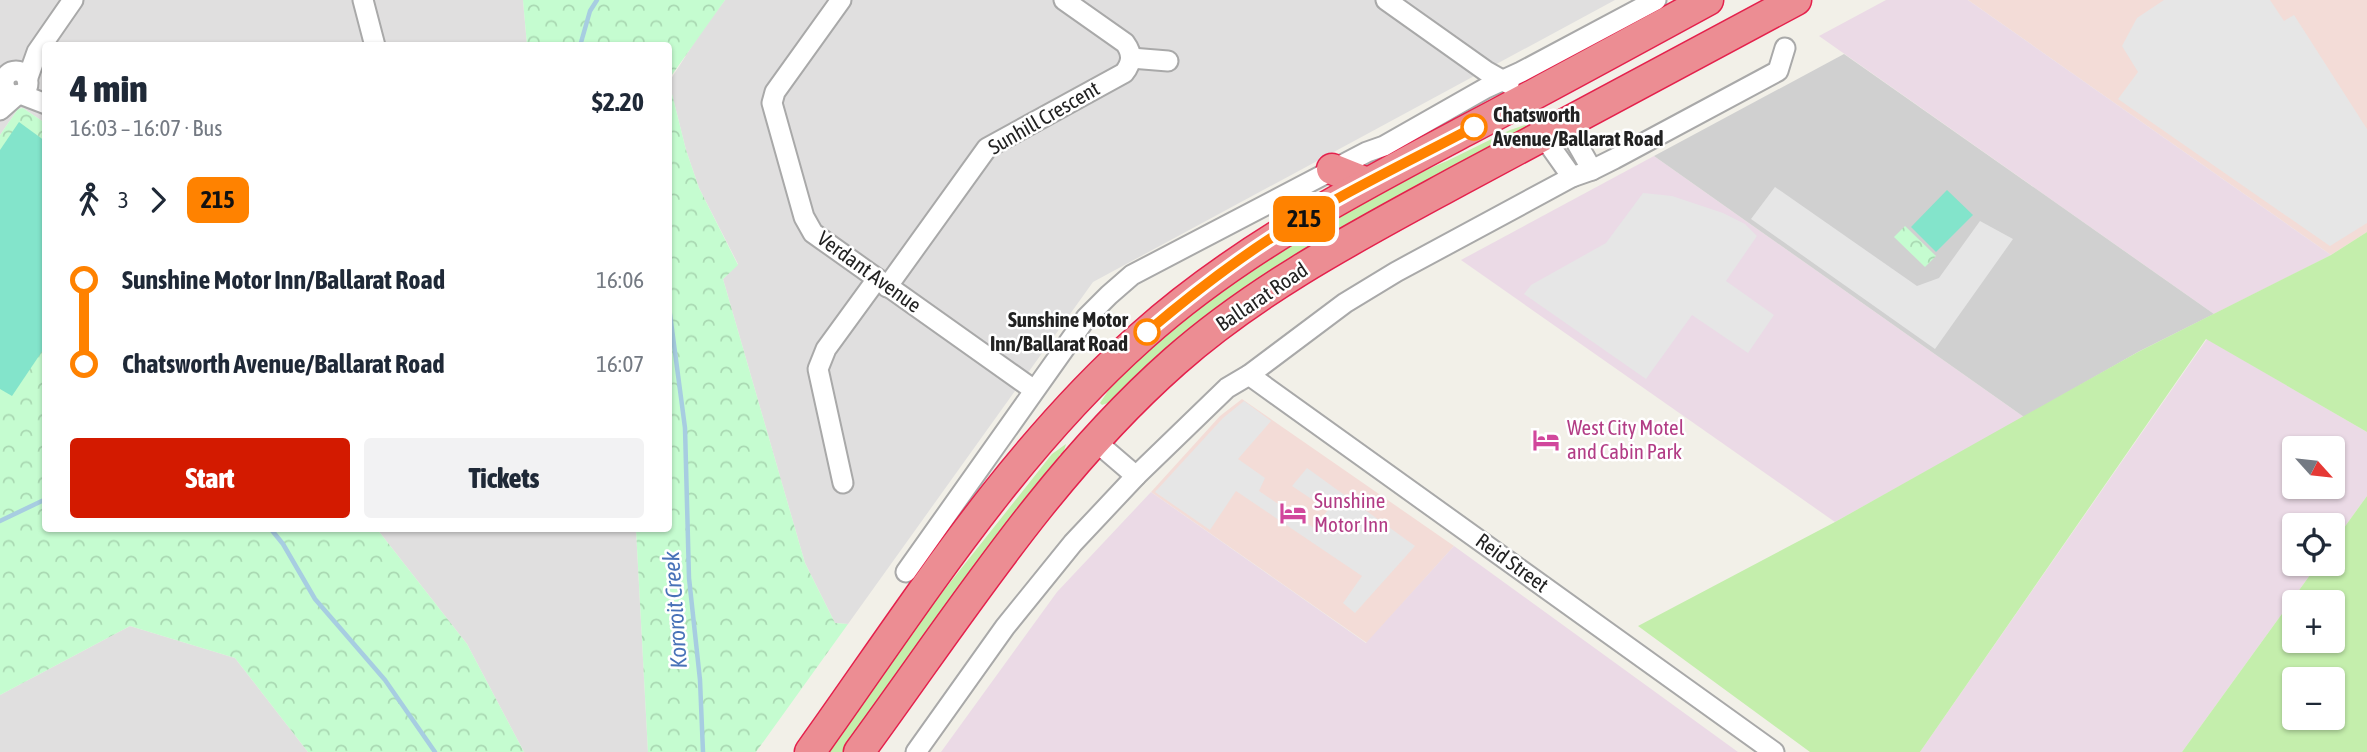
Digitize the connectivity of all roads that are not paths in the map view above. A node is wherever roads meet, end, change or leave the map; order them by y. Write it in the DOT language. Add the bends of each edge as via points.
graph roads {
  1 [pos="73,0"];
  2 [pos="363,0"];
  3 [pos="841,0"];
  4 [pos="1064,0"];
  5 [pos="1386,0"];
  6 [pos="1656,0"];
  7 [pos="1708,0"];
  8 [pos="1796,0"];
  9 [pos="44,42"];
  10 [pos="374,42"];
  11 [pos="42,45"];
  12 [pos="1785,48"];
  13 [pos="1131,58"];
  14 [pos="1168,61"];
  15 [pos="12,83"];
  16 [pos="1505,88"];
  17 [pos="42,101"];
  18 [pos="0,110"];
  19 [pos="1555,130"];
  20 [pos="1384,146"];
  21 [pos="1332,170"];
  22 [pos="1592,170"];
  23 [pos="1572,177"];
  24 [pos="1371,181"];
  25 [pos="882,283"];
  26 [pos="1250,375"];
  27 [pos="1034,390"];
  28 [pos="1062,414"];
  29 [pos="1094,440"];
  30 [pos="1136,476"];
  31 [pos="843,483"];
  32 [pos="906,572"];
  33 [pos="810,752"];
  34 [pos="859,752"];
  35 [pos="916,752"];
  36 [pos="1774,752"];
  1 -- 9 [label="street"];
  2 -- 10 [label="street"];
  3 -- 25 [label="street, Verdant Avenue" via="775,92 772,103 804,217 813,233"];
  4 -- 13 [label="street" via="1125,43"];
  5 -- 16 [label="street"];
  6 -- 16 [label="street, Ballarat Road" via="1521,72"];
  7 -- 16 [label="highway, Ballarat Road"];
  8 -- 19 [label="highway, Ballarat Road"];
  11 -- 15 [label="street"];
  12 -- 22 [label="street" via="1777,71"];
  13 -- 14 [label="street"];
  13 -- 25 [label="street, Sunhill Crescent" via="1124,73 987,148"];
  15 -- 17 [label="street"];
  15 -- 18 [label="street"];
  16 -- 19 [label="highway" via="1533,120"];
  16 -- 20 [label="street, Ballarat Road"];
  16 -- 24 [label="highway, Ballarat Road"];
  19 -- 22 [label="street"];
  19 -- 23 [label="street"];
  19 -- 29 [label="highway, Ballarat Road" via="1320,258 1251,302 1177,359"];
  20 -- 21 [label="street, Ballarat Road"];
  20 -- 24 [label="highway"];
  21 -- 24 [label="highway"];
  21 -- 27 [label="street, Ballarat Road" via="1132,275 1086,318"];
  22 -- 23 [label="street"];
  23 -- 26 [label="street" via="1345,303"];
  24 -- 28 [label="highway, Ballarat Road" via="1272,237 1186,299 1142,335"];
  25 -- 27 [label="street, Verdant Avenue"];
  25 -- 31 [label="street, Sunhill Crescent" via="826,349 818,369"];
  26 -- 30 [label="street" via="1227,388"];
  26 -- 36 [label="street, Reid Street"];
  27 -- 32 [label="street, Ballarat Road"];
  28 -- 29 [label="highway"];
  28 -- 33 [label="highway, Ballarat Road" via="999,489"];
  29 -- 30 [label="street"];
  29 -- 34 [label="highway, Ballarat Road" via="1029,519"];
  30 -- 35 [label="street" via="1004,627"];
}
